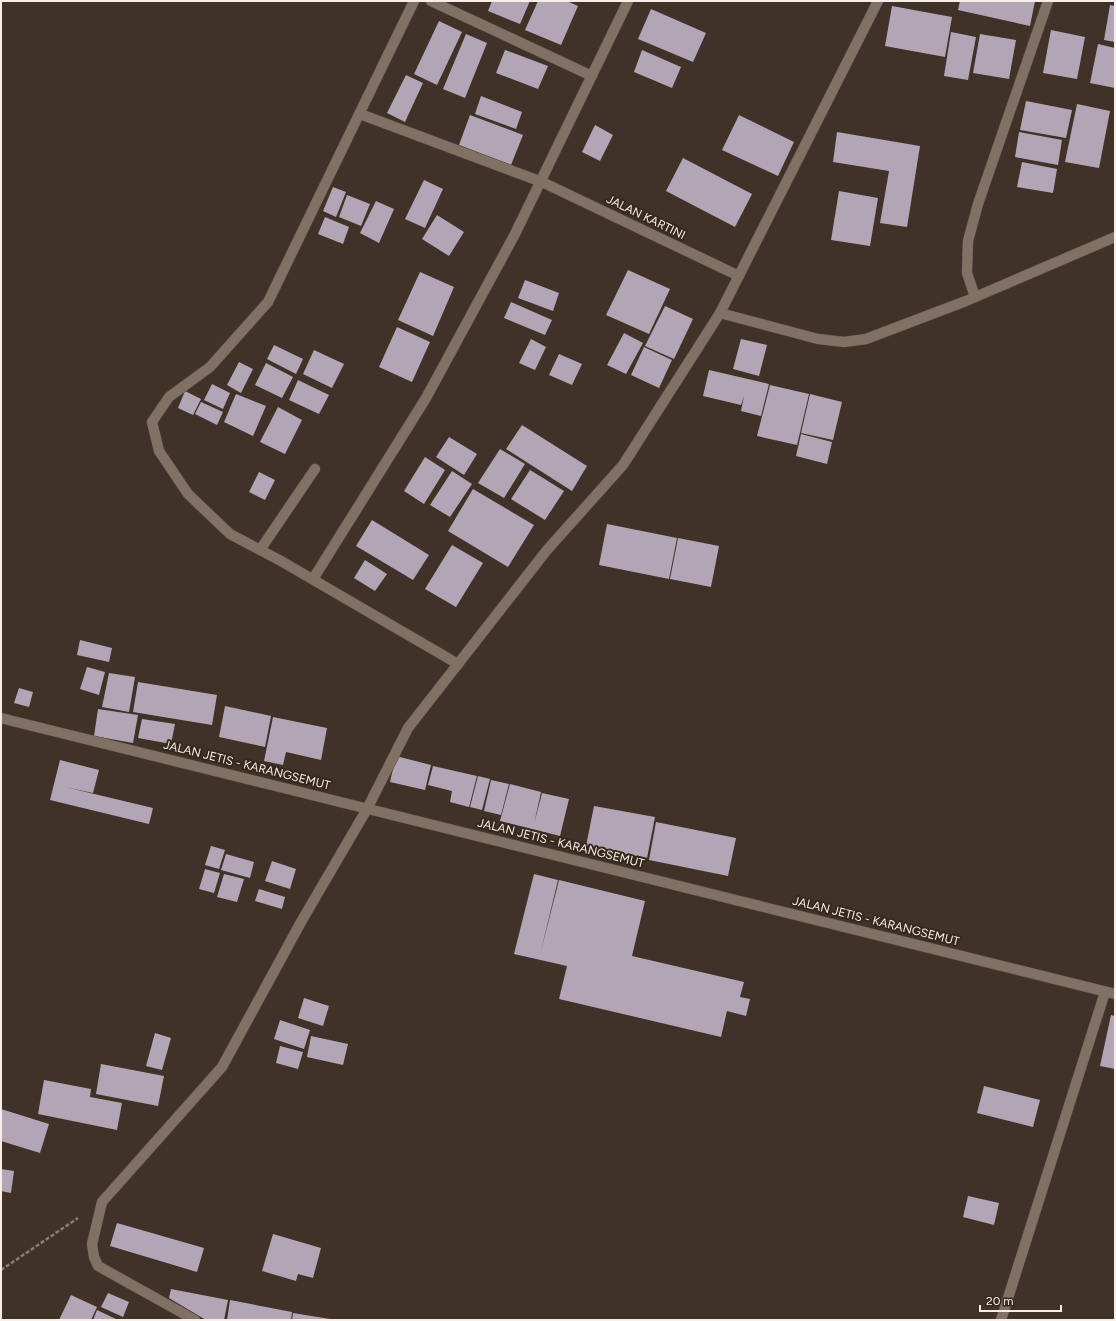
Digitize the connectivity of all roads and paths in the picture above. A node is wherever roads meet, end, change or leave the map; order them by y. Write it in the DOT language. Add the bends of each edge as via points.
graph roads {
  1 [pos="414,1"];
  2 [pos="431,1"];
  3 [pos="628,1"];
  4 [pos="878,1"];
  5 [pos="1048,1"];
  6 [pos="592,76"];
  7 [pos="360,114"];
  8 [pos="542,182"];
  9 [pos="1115,237"];
  10 [pos="739,276"];
  11 [pos="975,297"];
  12 [pos="720,313"];
  13 [pos="315,469"];
  14 [pos="260,550"];
  15 [pos="312,579"];
  16 [pos="458,664"];
  17 [pos="1,718"];
  18 [pos="367,808"];
  19 [pos="1110,993"];
  20 [pos="102,1202"];
  21 [pos="1,1270"];
  22 [pos="195,1320"];
  23 [pos="1000,1320"];
  1 -- 7 [label="street"];
  2 -- 6 [label="street"];
  3 -- 6 [label="street"];
  4 -- 10 [label="street"];
  5 -- 11 [label="street" via="978,204 968,241 967,273"];
  6 -- 8 [label="street"];
  7 -- 8 [label="street, JALAN KARTINI"];
  7 -- 14 [label="street" via="268,302 210,367 169,397 152,422 159,451 188,494 230,534"];
  8 -- 10 [label="street, JALAN KARTINI"];
  8 -- 15 [label="street" via="426,398"];
  9 -- 11 [label="street"];
  10 -- 12 [label="street"];
  11 -- 12 [label="street" via="884,333 844,342 818,339"];
  12 -- 16 [label="street" via="623,465 547,550"];
  13 -- 14 [label="street"];
  14 -- 15 [label="street"];
  15 -- 16 [label="street"];
  16 -- 18 [label="street" via="408,728"];
  17 -- 18 [label="street, JALAN JETIS - KARANGSEMUT"];
  18 -- 19 [label="street, JALAN JETIS - KARANGSEMUT"];
  18 -- 20 [label="street" via="300,922 222,1067"];
  19 -- 23 [label="street"];
  20 -- 21 [label="path"];
  20 -- 22 [label="street" via="92,1244 98,1266"];
}
